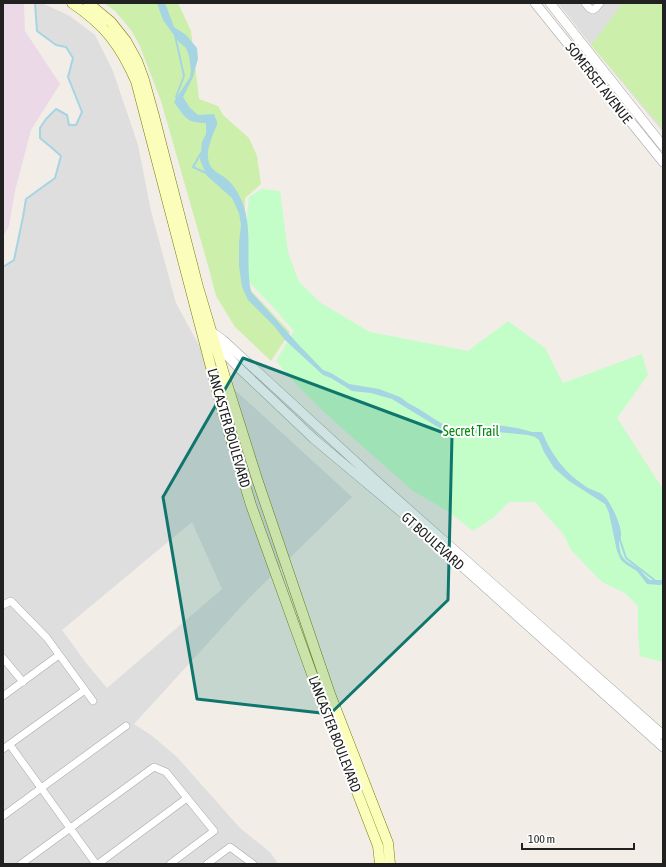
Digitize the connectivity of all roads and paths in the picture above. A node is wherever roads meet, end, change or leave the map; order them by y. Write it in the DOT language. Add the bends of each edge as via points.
graph roads {
  1 [pos="72,3"];
  2 [pos="88,3"];
  3 [pos="535,3"];
  4 [pos="550,3"];
  5 [pos="585,3"];
  6 [pos="600,3"];
  7 [pos="652,133"];
  8 [pos="645,140"];
  9 [pos="663,146"];
  10 [pos="663,162"];
  11 [pos="204,330"];
  12 [pos="216,343"];
  13 [pos="3,605"];
  14 [pos="59,656"];
  15 [pos="3,658"];
  16 [pos="23,682"];
  17 [pos="85,690"];
  18 [pos="3,696"];
  19 [pos="93,701"];
  20 [pos="126,726"];
  21 [pos="663,735"];
  22 [pos="10,745"];
  23 [pos="663,746"];
  24 [pos="3,749"];
  25 [pos="41,788"];
  26 [pos="187,798"];
  27 [pos="3,816"];
  28 [pos="70,828"];
  29 [pos="172,863"];
  30 [pos="21,864"];
  31 [pos="97,864"];
  32 [pos="207,864"];
  33 [pos="253,864"];
  34 [pos="380,864"];
  35 [pos="390,864"];
  1 -- 11 [label="main road, LANCASTER BOULEVARD" via="104,28 118,47 136,81"];
  2 -- 11 [label="main road, LANCASTER BOULEVARD" via="111,22 137,61 154,116 195,276"];
  3 -- 8 [label="street, SOMERSET AVENUE"];
  4 -- 7 [label="street, SOMERSET AVENUE"];
  5 -- 6 [label="street" via="592,10"];
  7 -- 8 [label="street"];
  7 -- 9 [label="street, SOMERSET AVENUE"];
  8 -- 10 [label="street, SOMERSET AVENUE"];
  11 -- 12 [label="main road, LANCASTER BOULEVARD"];
  11 -- 21 [label="street, GT BOULEVARD" via="223,340 381,485"];
  11 -- 34 [label="main road, LANCASTER BOULEVARD" via="223,413 251,505 318,691 378,846"];
  12 -- 23 [label="street, GT BOULEVARD" via="314,439 412,522"];
  12 -- 35 [label="main road, LANCASTER BOULEVARD" via="257,479 330,694 388,843"];
  13 -- 14 [label="street" via="11,600 47,638"];
  14 -- 16 [label="street"];
  14 -- 17 [label="street"];
  15 -- 16 [label="street"];
  16 -- 18 [label="street"];
  17 -- 19 [label="street"];
  17 -- 22 [label="street"];
  20 -- 25 [label="street"];
  22 -- 24 [label="street"];
  22 -- 25 [label="street"];
  25 -- 27 [label="street"];
  25 -- 28 [label="street"];
  26 -- 28 [label="street" via="166,772 154,767"];
  26 -- 29 [label="street" via="214,831"];
  26 -- 31 [label="street"];
  28 -- 30 [label="street"];
  28 -- 31 [label="street"];
  32 -- 33 [label="street" via="230,847"];
}
